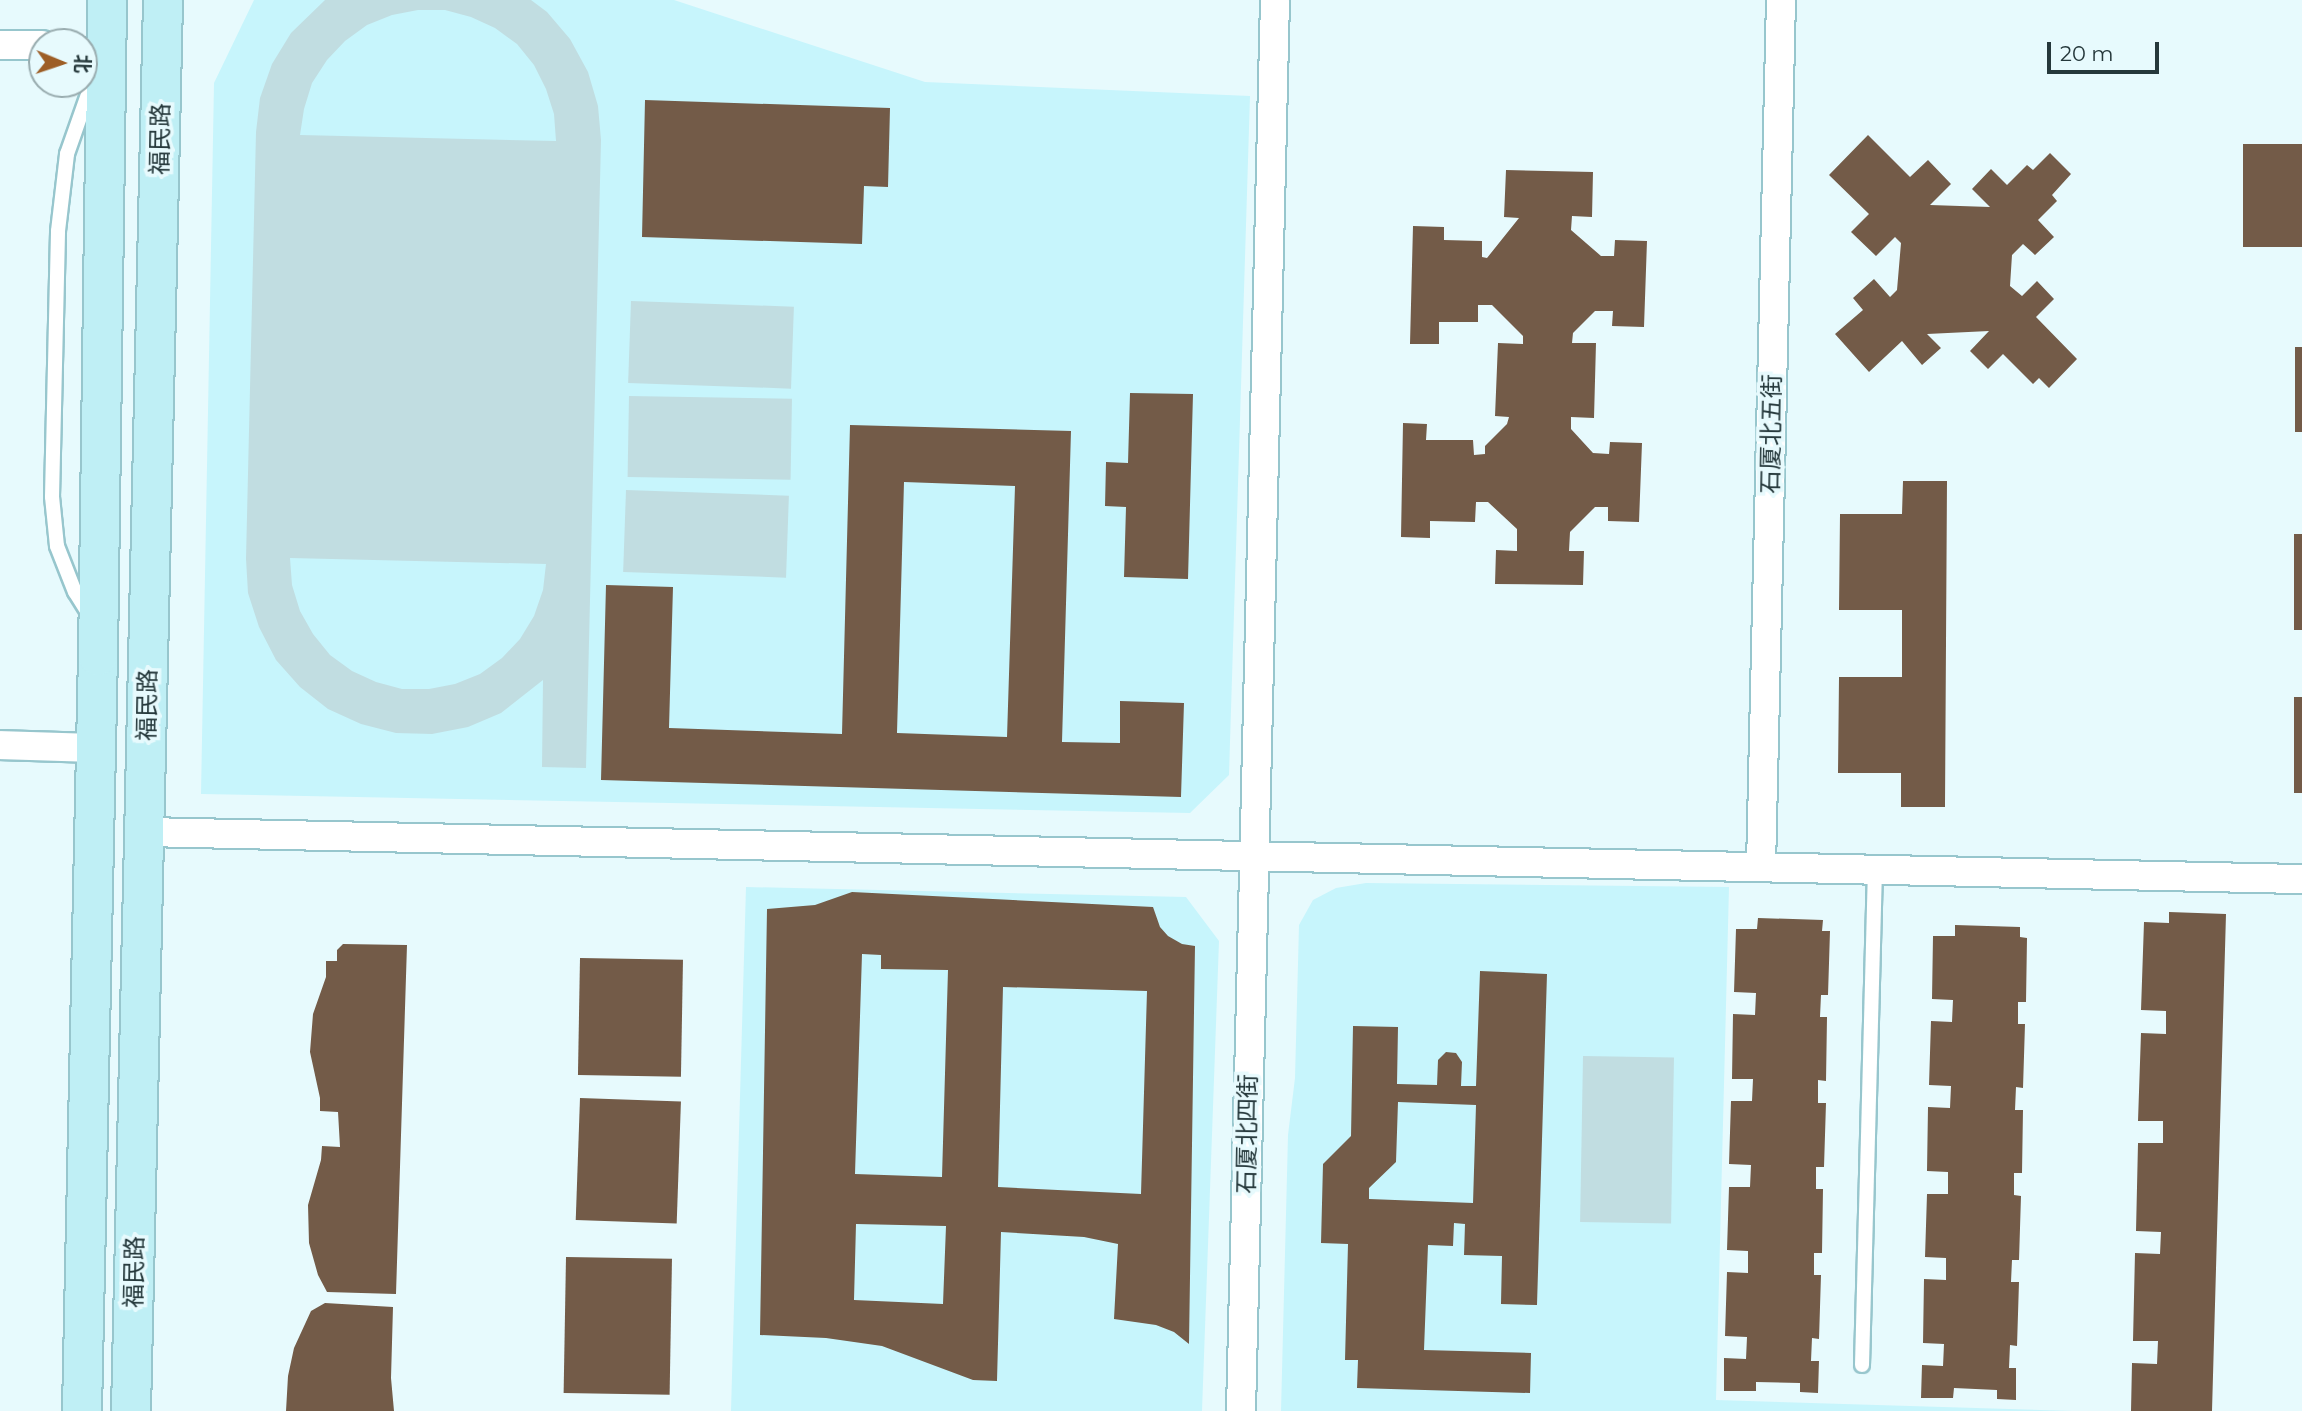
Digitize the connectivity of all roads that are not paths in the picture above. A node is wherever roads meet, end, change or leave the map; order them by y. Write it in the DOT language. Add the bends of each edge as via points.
graph roads {
  1 [pos="107,0"];
  2 [pos="163,0"];
  3 [pos="1275,0"];
  4 [pos="1781,0"];
  5 [pos="98,31"];
  6 [pos="0,45"];
  7 [pos="28,45"];
  8 [pos="94,98"];
  9 [pos="0,745"];
  10 [pos="96,748"];
  11 [pos="145,832"];
  12 [pos="1254,856"];
  13 [pos="1761,867"];
  14 [pos="1875,870"];
  15 [pos="2302,879"];
  16 [pos="1862,1365"];
  17 [pos="82,1411"];
  18 [pos="131,1411"];
  19 [pos="1241,1411"];
  1 -- 5 [label="main road, 福民路"];
  2 -- 11 [label="main road, 福民路"];
  3 -- 12 [label="street, 石厦北四街"];
  4 -- 13 [label="street, 石厦北五街"];
  6 -- 7 [label="street"];
  8 -- 10 [label="main road, 福民路"];
  9 -- 10 [label="street"];
  10 -- 17 [label="main road, 福民路"];
  11 -- 12 [label="street"];
  11 -- 18 [label="main road, 福民路"];
  12 -- 13 [label="street"];
  12 -- 19 [label="street, 石厦北四街"];
  13 -- 14 [label="street"];
  14 -- 15 [label="street"];
  14 -- 16 [label="lane"];
}
